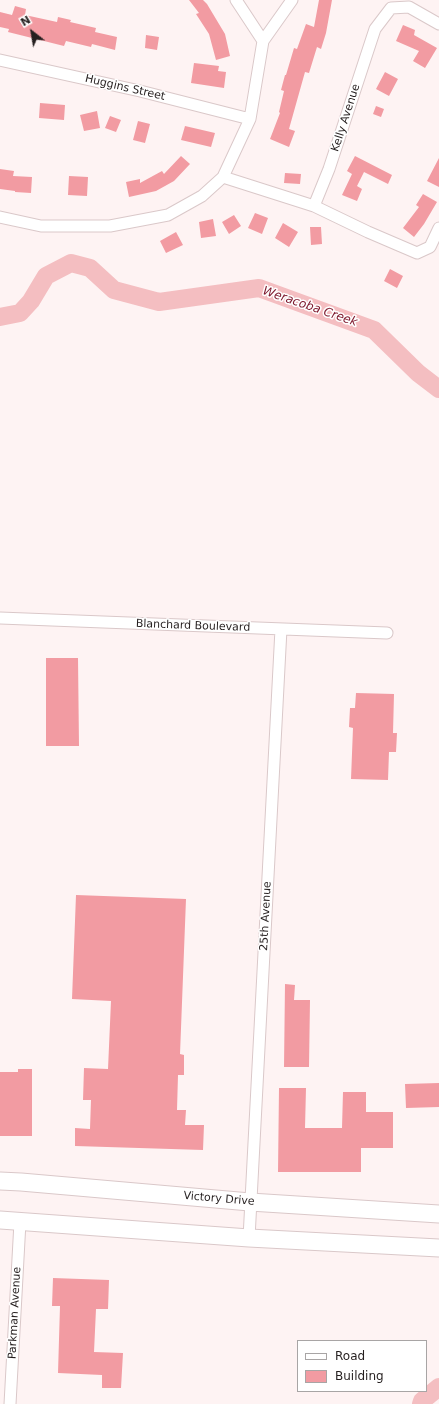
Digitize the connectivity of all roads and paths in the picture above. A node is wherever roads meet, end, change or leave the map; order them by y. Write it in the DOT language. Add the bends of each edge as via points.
graph roads {
  1 [pos="236,0"];
  2 [pos="292,0"];
  3 [pos="439,24"];
  4 [pos="263,41"];
  5 [pos="0,60"];
  6 [pos="250,118"];
  7 [pos="223,177"];
  8 [pos="314,206"];
  9 [pos="0,217"];
  10 [pos="439,228"];
  11 [pos="0,618"];
  12 [pos="281,629"];
  13 [pos="387,633"];
  14 [pos="0,1181"];
  15 [pos="250,1202"];
  16 [pos="439,1214"];
  17 [pos="0,1220"];
  18 [pos="20,1222"];
  19 [pos="249,1238"];
  20 [pos="439,1248"];
  21 [pos="10,1404"];
  1 -- 4 [label="street"];
  2 -- 4 [label="street"];
  3 -- 8 [label="street, Kelly Avenue" via="409,6 392,8 375,29 329,169"];
  4 -- 6 [label="street"];
  5 -- 6 [label="street, Huggins Street"];
  6 -- 7 [label="street"];
  7 -- 8 [label="street"];
  7 -- 9 [label="street" via="202,196 168,216 110,226 41,226"];
  8 -- 10 [label="street" via="417,253 430,247"];
  11 -- 12 [label="street, Blanchard Boulevard"];
  12 -- 13 [label="street, Blanchard Boulevard"];
  12 -- 15 [label="street, 25th Avenue"];
  14 -- 15 [label="highway, Victory Drive"];
  15 -- 16 [label="highway, Victory Drive"];
  15 -- 19 [label="street, 25th Avenue"];
  17 -- 18 [label="highway"];
  18 -- 19 [label="highway"];
  18 -- 21 [label="street, Parkman Avenue"];
  19 -- 20 [label="highway"];
}
